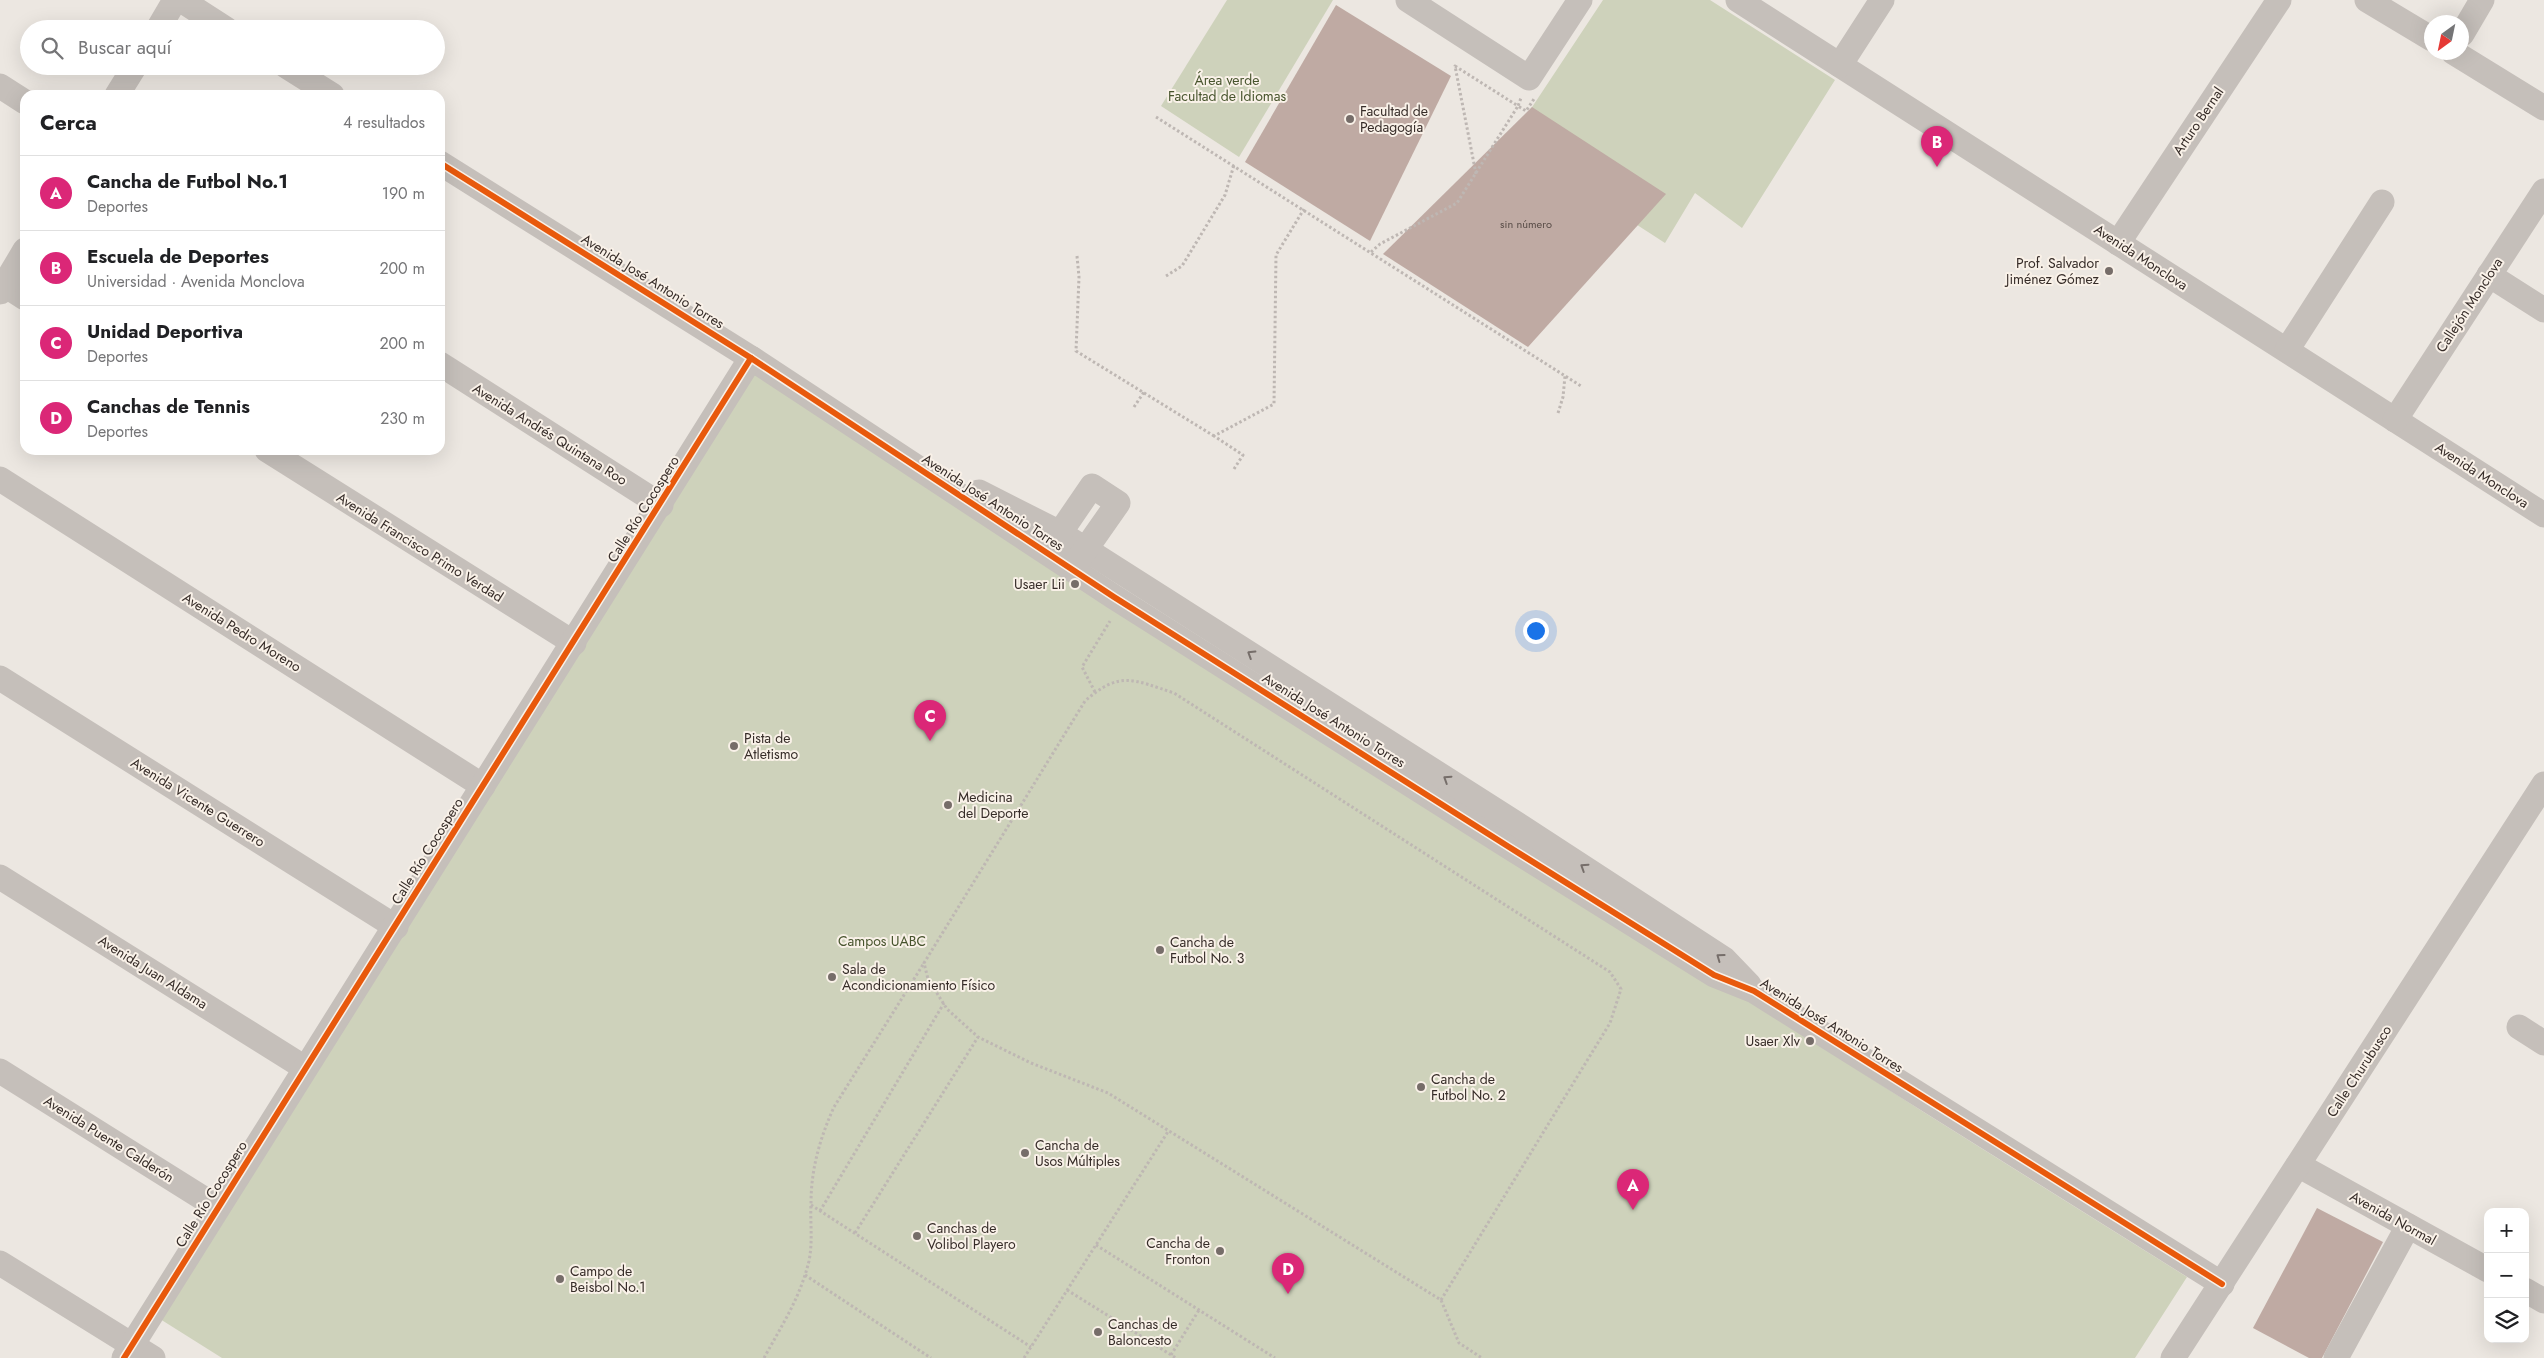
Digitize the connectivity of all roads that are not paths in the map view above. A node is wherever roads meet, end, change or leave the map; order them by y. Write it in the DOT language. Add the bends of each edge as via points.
graph roads {
  1 [pos="175,0"];
  2 [pos="180,0"];
  3 [pos="1408,0"];
  4 [pos="1580,0"];
  5 [pos="1738,0"];
  6 [pos="1882,0"];
  7 [pos="2279,0"];
  8 [pos="2367,0"];
  9 [pos="2482,0"];
  10 [pos="163,20"];
  11 [pos="212,20"];
  12 [pos="2469,22"];
  13 [pos="2424,34"];
  14 [pos="2466,60"];
  15 [pos="1840,65"];
  16 [pos="129,75"];
  17 [pos="300,75"];
  18 [pos="0,86"];
  19 [pos="120,90"];
  20 [pos="324,90"];
  21 [pos="20,99"];
  22 [pos="2544,108"];
  23 [pos="445,166"];
  24 [pos="2544,190"];
  25 [pos="2382,202"];
  26 [pos="2118,243"];
  27 [pos="20,258"];
  28 [pos="2489,275"];
  29 [pos="1,286"];
  30 [pos="20,296"];
  31 [pos="2544,310"];
  32 [pos="2287,350"];
  33 [pos="751,358"];
  34 [pos="445,367"];
  35 [pos="2395,420"];
  36 [pos="275,455"];
  37 [pos="0,479"];
  38 [pos="661,504"];
  39 [pos="2544,515"];
  40 [pos="1053,542"];
  41 [pos="1078,559"];
  42 [pos="574,643"];
  43 [pos="0,678"];
  44 [pos="1323,700"];
  45 [pos="1312,721"];
  46 [pos="2544,784"];
  47 [pos="483,786"];
  48 [pos="1515,836"];
  49 [pos="0,876"];
  50 [pos="396,926"];
  51 [pos="2519,1027"];
  52 [pos="2544,1042"];
  53 [pos="305,1068"];
  54 [pos="0,1071"];
  55 [pos="2298,1166"];
  56 [pos="217,1207"];
  57 [pos="2408,1226"];
  58 [pos="0,1263"];
  59 [pos="2484,1268"];
  60 [pos="2222,1284"];
  61 [pos="2529,1292"];
  62 [pos="2544,1301"];
  63 [pos="136,1354"];
  64 [pos="2173,1358"];
  65 [pos="2336,1358"];
  1 -- 10 [label="street"];
  2 -- 11 [label="street"];
  3 -- 4 [label="street" via="1529,78"];
  5 -- 15 [label="street, Avenida Monclova"];
  6 -- 15 [label="street"];
  7 -- 26 [label="street, Arturo Bernal"];
  8 -- 13 [label="street"];
  9 -- 12 [label="street"];
  14 -- 22 [label="street"];
  15 -- 26 [label="street, Avenida Monclova"];
  16 -- 19 [label="street"];
  17 -- 20 [label="street"];
  18 -- 21 [label="street"];
  23 -- 33 [label="street, Avenida José Antonio Torres"];
  24 -- 28 [label="street, Callejón Monclova"];
  25 -- 32 [label="street"];
  26 -- 32 [label="street, Avenida Monclova"];
  27 -- 29 [label="street"];
  28 -- 31 [label="street"];
  28 -- 35 [label="street, Callejón Monclova"];
  29 -- 30 [label="street"];
  32 -- 35 [label="street, Avenida Monclova"];
  33 -- 38 [label="street, Calle Río Cocospero"];
  33 -- 40 [label="street, Avenida José Antonio Torres" via="915,466"];
  34 -- 38 [label="street, Avenida Andrés Quintana Roo"];
  35 -- 39 [label="street, Avenida Monclova"];
  36 -- 42 [label="street, Avenida Francisco Primo Verdad"];
  37 -- 47 [label="street, Avenida Pedro Moreno"];
  38 -- 42 [label="street, Calle Río Cocospero"];
  40 -- 41 [label="street, Avenida José Antonio Torres"];
  40 -- 41 [label="street" via="1092,486 1118,503"];
  44 -- 41 [label="street, Avenida José Antonio Torres, one-way"];
  41 -- 45 [label="street, Avenida José Antonio Torres"];
  42 -- 47 [label="street, Calle Río Cocospero"];
  43 -- 50 [label="street, Avenida Vicente Guerrero"];
  44 -- 45 [label="street"];
  48 -- 44 [label="street, Avenida José Antonio Torres, one-way"];
  45 -- 48 [label="street, Avenida José Antonio Torres"];
  46 -- 55 [label="street, Calle Churubusco"];
  47 -- 50 [label="street, Calle Río Cocospero"];
  48 -- 60 [label="street, Avenida José Antonio Torres" via="1714,975 1754,991"];
  49 -- 53 [label="street, Avenida Juan Aldama"];
  50 -- 53 [label="street, Calle Río Cocospero"];
  51 -- 52 [label="street"];
  53 -- 56 [label="street, Calle Río Cocospero"];
  54 -- 56 [label="street, Avenida Puente Calderón"];
  55 -- 57 [label="street, Avenida Normal"];
  55 -- 60 [label="street, Calle Churubusco"];
  56 -- 63 [label="street, Calle Río Cocospero"];
  57 -- 59 [label="street, Avenida Normal"];
  57 -- 65 [label="street"];
  58 -- 63 [label="street"];
  60 -- 64 [label="street, Calle Churubusco"];
  61 -- 62 [label="street"];
}
